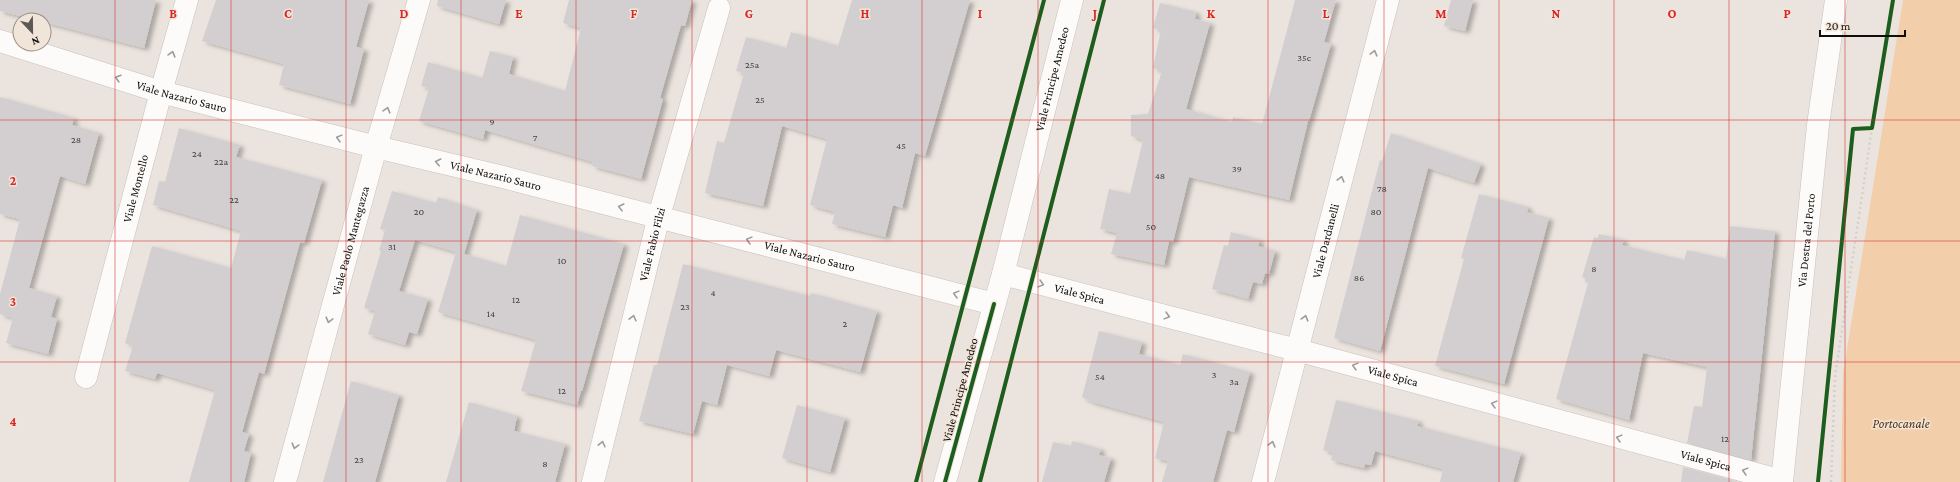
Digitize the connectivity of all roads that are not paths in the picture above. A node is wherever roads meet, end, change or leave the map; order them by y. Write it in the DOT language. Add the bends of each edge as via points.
graph roads {
  1 [pos="187,0"];
  2 [pos="419,0"];
  3 [pos="1072,0"];
  4 [pos="1388,0"];
  5 [pos="1836,0"];
  6 [pos="719,8"];
  7 [pos="0,41"];
  8 [pos="161,92"];
  9 [pos="376,147"];
  10 [pos="659,216"];
  11 [pos="1003,274"];
  12 [pos="994,304"];
  13 [pos="1297,350"];
  14 [pos="86,377"];
  15 [pos="285,482"];
  16 [pos="593,482"];
  17 [pos="945,482"];
  18 [pos="1262,482"];
  19 [pos="1782,482"];
  8 -- 1 [label="street, Viale Montello, one-way"];
  9 -- 2 [label="street, Viale Paolo Mantegazza, one-way"];
  3 -- 11 [label="street, Viale Principe Amedeo"];
  13 -- 4 [label="street, Viale Dardanelli, one-way"];
  5 -- 19 [label="street, Via Destra del Porto" via="1818,125"];
  6 -- 10 [label="street, Viale Fabio Filzi"];
  8 -- 7 [label="street, Viale Nazario Sauro, one-way"];
  9 -- 8 [label="street, Viale Nazario Sauro, one-way"];
  8 -- 14 [label="street, Viale Montello"];
  10 -- 9 [label="street, Viale Nazario Sauro, one-way"];
  9 -- 15 [label="street, Viale Paolo Mantegazza, one-way"];
  12 -- 10 [label="street, Viale Nazario Sauro, one-way"];
  16 -- 10 [label="street, Viale Fabio Filzi, one-way"];
  11 -- 12 [label="street, Viale Principe Amedeo"];
  11 -- 13 [label="street, Viale Spica, one-way"];
  12 -- 17 [label="street, Viale Principe Amedeo"];
  18 -- 13 [label="street, Viale Dardanelli, one-way"];
  19 -- 13 [label="street, Viale Spica, one-way"];
}
